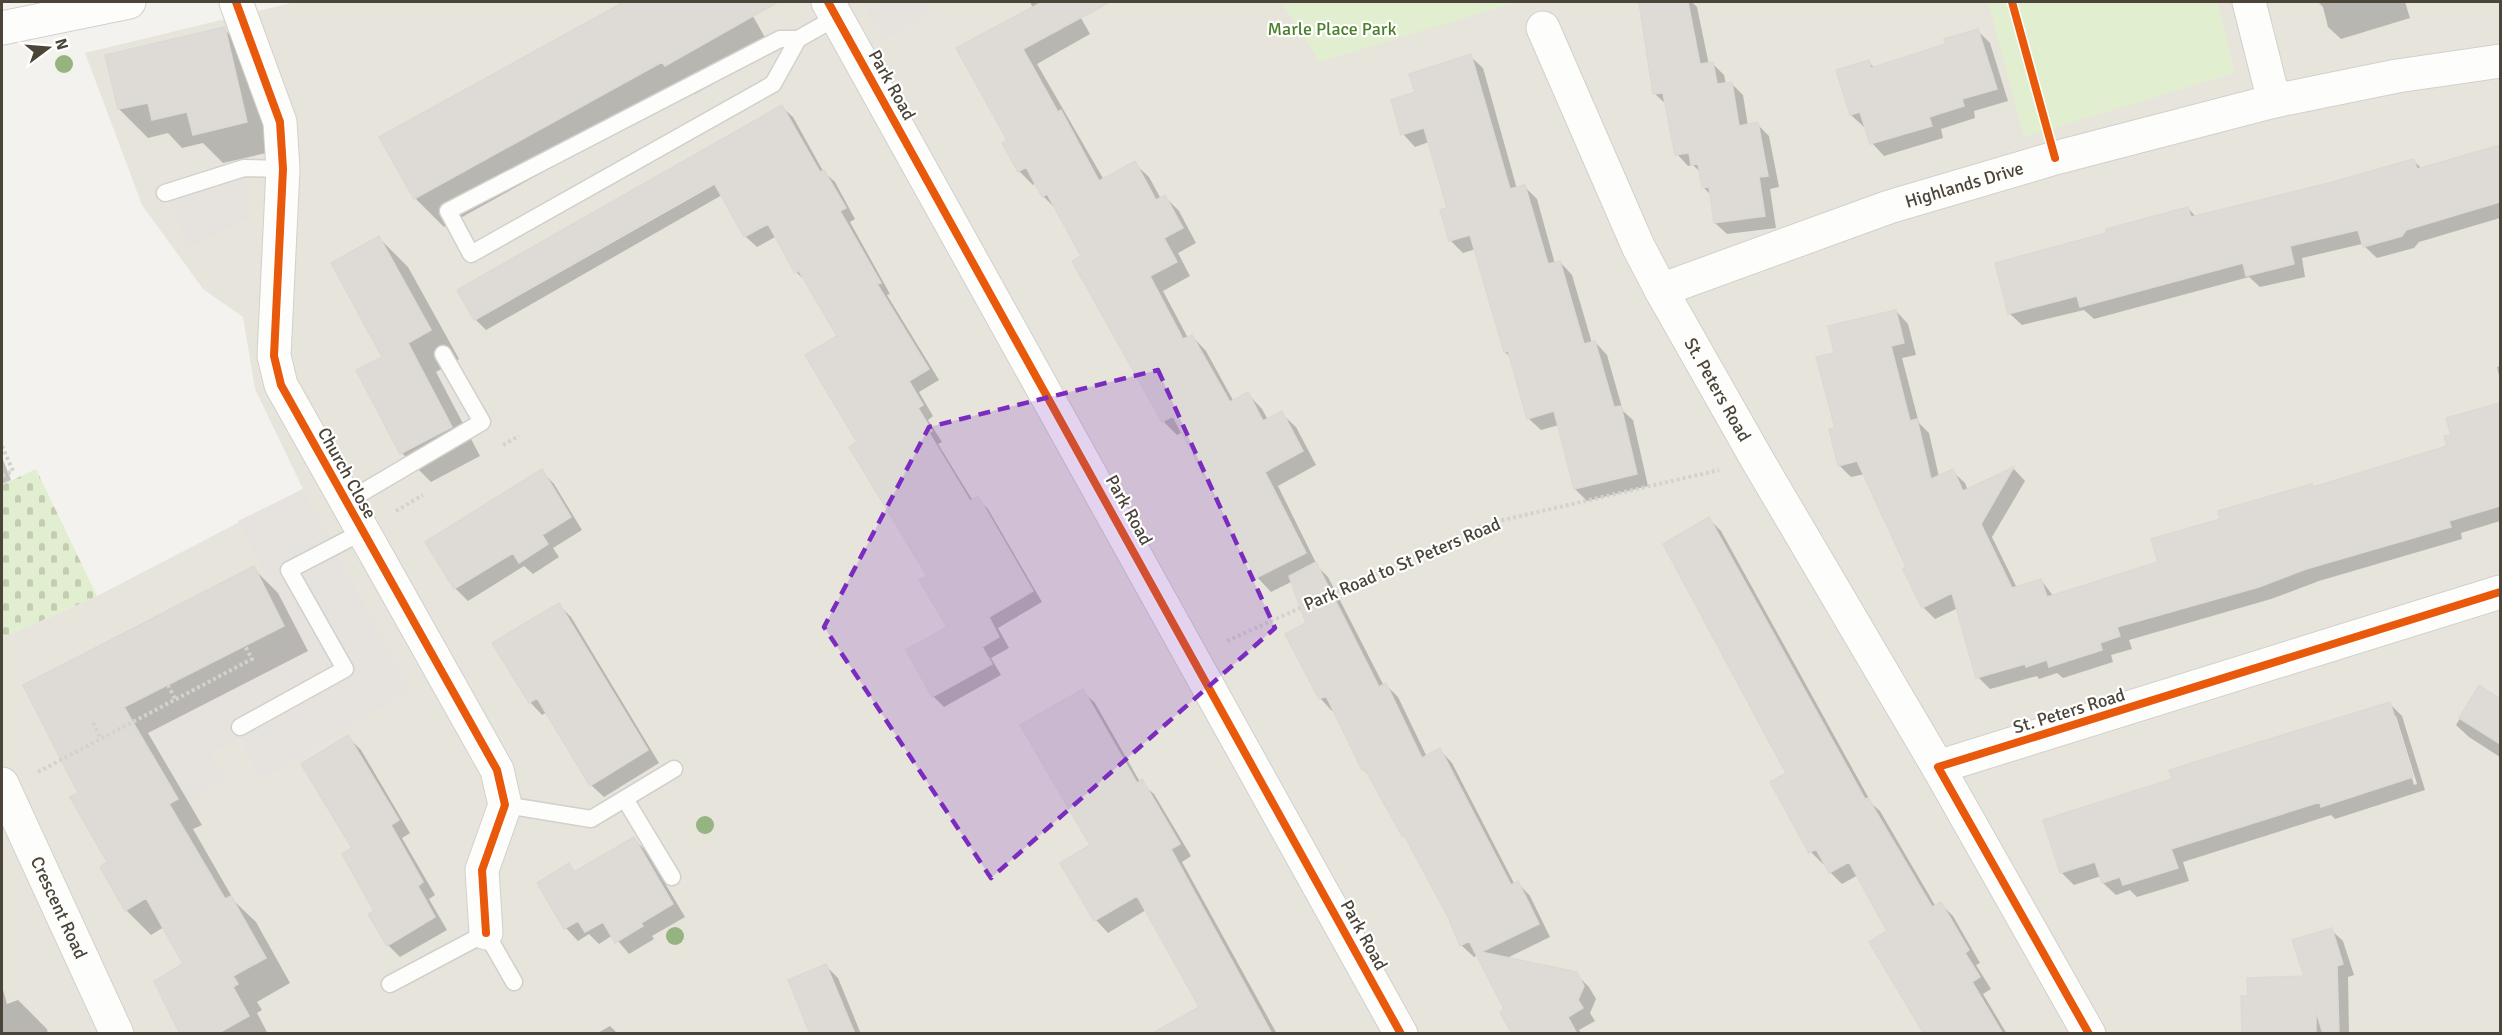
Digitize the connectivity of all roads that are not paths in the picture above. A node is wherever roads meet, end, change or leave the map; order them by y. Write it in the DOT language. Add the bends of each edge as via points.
graph roads {
  1 [pos="129,2"];
  2 [pos="237,2"];
  3 [pos="2249,2"];
  4 [pos="832,9"];
  5 [pos="2,28"];
  6 [pos="1543,28"];
  7 [pos="798,39"];
  8 [pos="2500,61"];
  9 [pos="2274,101"];
  10 [pos="283,169"];
  11 [pos="165,193"];
  12 [pos="1660,290"];
  13 [pos="443,354"];
  14 [pos="346,502"];
  15 [pos="362,532"];
  16 [pos="2500,592"];
  17 [pos="240,727"];
  18 [pos="1938,767"];
  19 [pos="674,769"];
  20 [pos="3,787"];
  21 [pos="625,799"];
  22 [pos="505,805"];
  23 [pos="672,877"];
  24 [pos="486,933"];
  25 [pos="514,982"];
  26 [pos="390,984"];
  27 [pos="117,1034"];
  28 [pos="1401,1034"];
  29 [pos="2088,1034"];
  1 -- 5 [label="street"];
  2 -- 10 [label="street, Church Close" via="280,122"];
  3 -- 9 [label="street"];
  4 -- 7 [label="lane"];
  4 -- 28 [label="street, Park Road"];
  6 -- 12 [label="street, St. Peters Road"];
  7 -- 7 [label="lane" via="780,39 448,211 471,254 773,84"];
  8 -- 9 [label="street, Highlands Drive" via="2397,76"];
  9 -- 12 [label="street, Highlands Drive" via="1980,178"];
  10 -- 11 [label="lane" via="244,168"];
  10 -- 14 [label="street, Church Close" via="274,356 281,385"];
  12 -- 18 [label="street, St. Peters Road"];
  13 -- 14 [label="lane" via="482,422"];
  14 -- 15 [label="street, Church Close"];
  15 -- 17 [label="lane" via="289,570 345,669"];
  15 -- 22 [label="street, Church Close" via="497,770"];
  16 -- 18 [label="street, St. Peters Road"];
  18 -- 29 [label="street, St. Peters Road"];
  19 -- 21 [label="lane"];
  20 -- 27 [label="street, Crescent Road"];
  21 -- 22 [label="lane" via="591,819"];
  21 -- 23 [label="lane"];
  22 -- 24 [label="street" via="482,870"];
  24 -- 25 [label="lane"];
  24 -- 26 [label="lane"];
}
